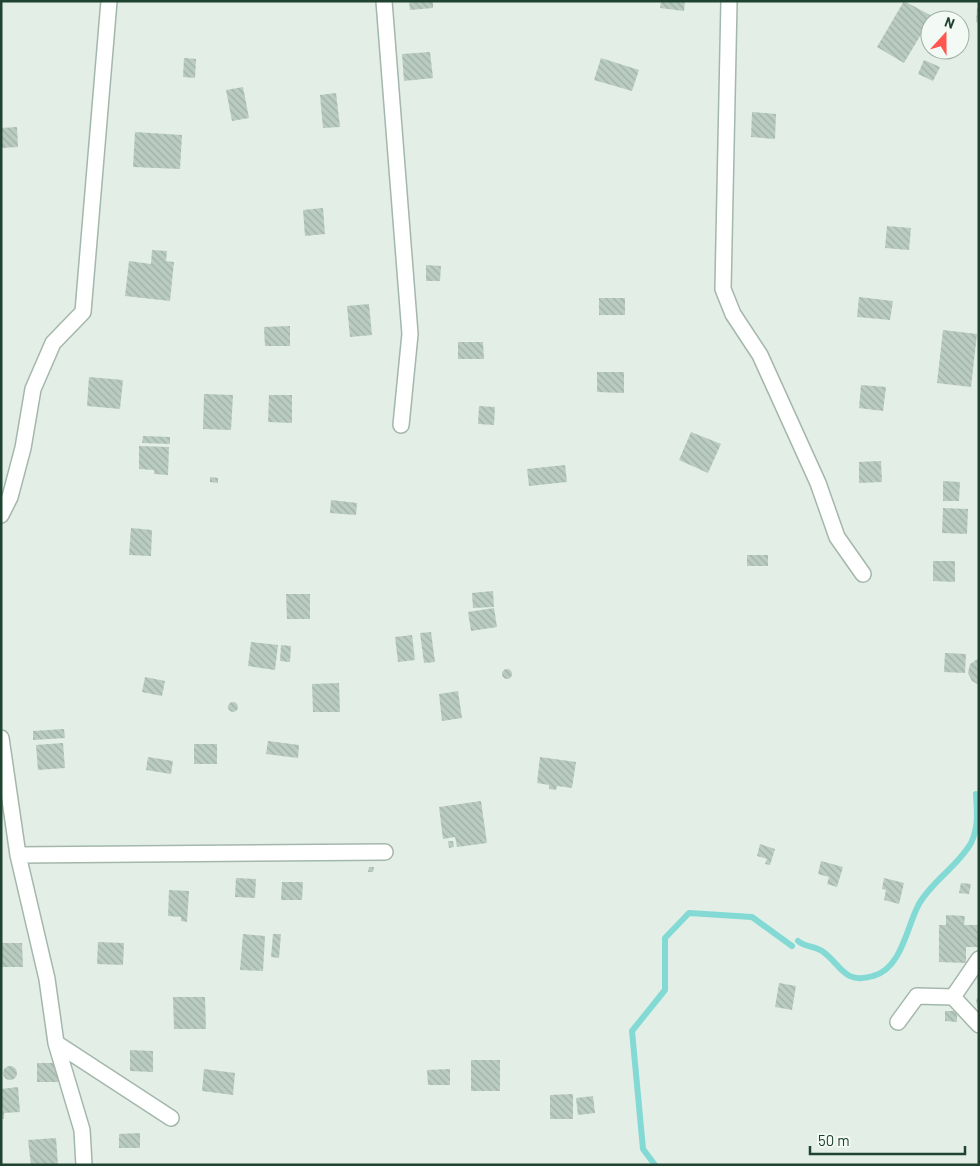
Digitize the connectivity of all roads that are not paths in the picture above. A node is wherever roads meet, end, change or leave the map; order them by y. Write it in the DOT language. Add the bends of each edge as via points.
graph roads {
  1 [pos="109,1"];
  2 [pos="384,1"];
  3 [pos="729,1"];
  4 [pos="401,425"];
  5 [pos="1,515"];
  6 [pos="863,574"];
  7 [pos="1,738"];
  8 [pos="385,852"];
  9 [pos="18,855"];
  10 [pos="979,959"];
  11 [pos="953,997"];
  12 [pos="898,1022"];
  13 [pos="979,1025"];
  14 [pos="56,1043"];
  15 [pos="171,1118"];
  16 [pos="84,1165"];
  1 -- 5 [label="street" via="83,312 53,343 33,389 24,448 10,497"];
  2 -- 4 [label="street" via="410,334"];
  3 -- 6 [label="street" via="723,289 733,314 760,355 818,483 837,537"];
  7 -- 9 [label="street"];
  8 -- 9 [label="street"];
  9 -- 14 [label="street" via="47,979"];
  10 -- 11 [label="street"];
  11 -- 12 [label="street" via="917,996"];
  11 -- 13 [label="street"];
  14 -- 15 [label="street"];
  14 -- 16 [label="street" via="82,1130"];
}
